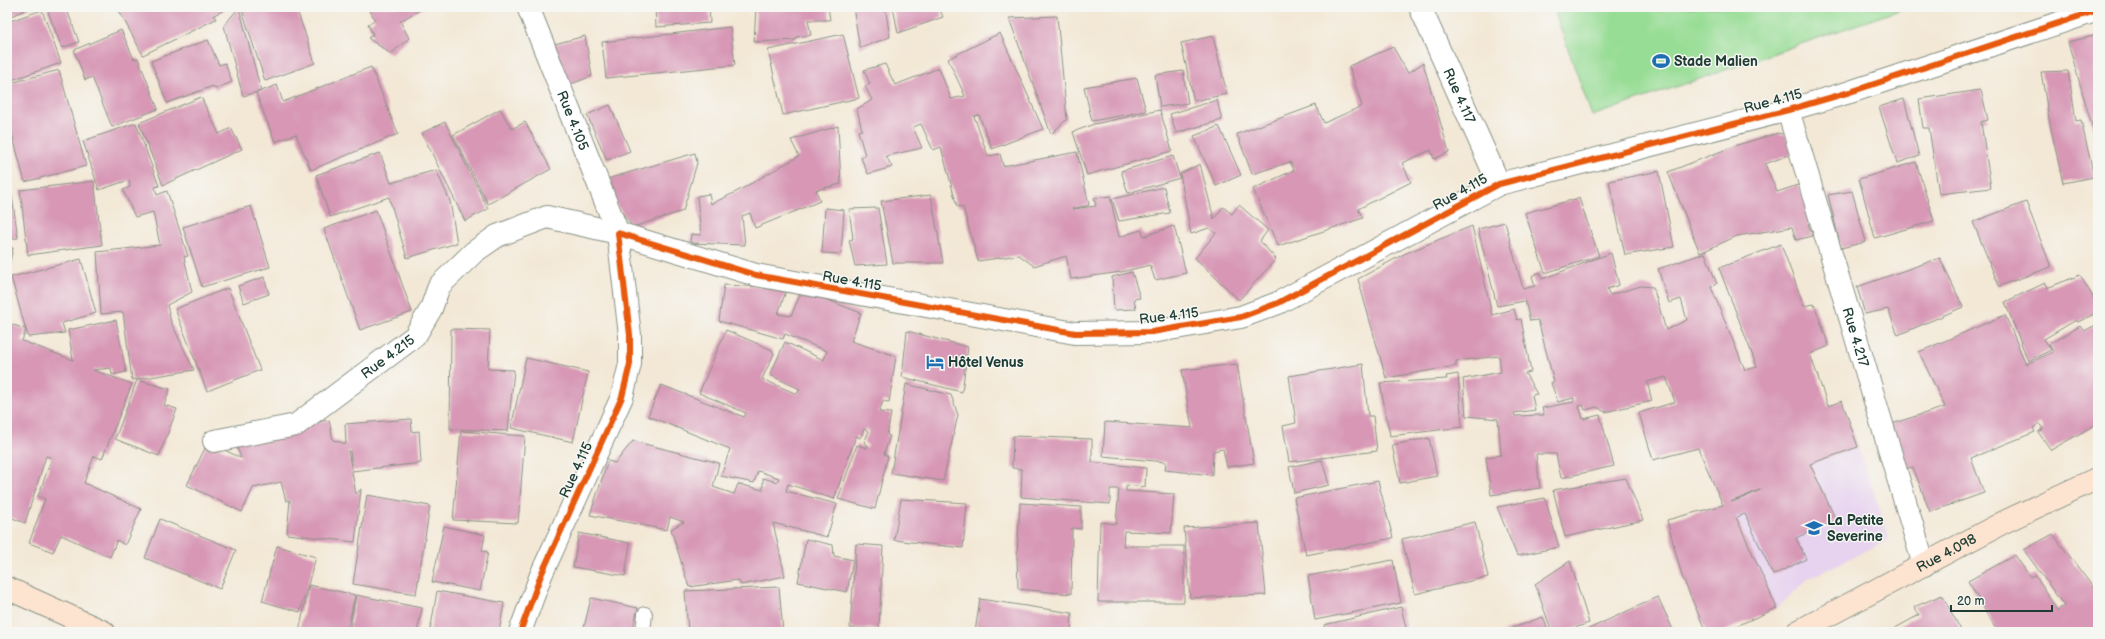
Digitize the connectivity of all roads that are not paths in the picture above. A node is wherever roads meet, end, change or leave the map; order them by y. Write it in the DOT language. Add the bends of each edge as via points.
graph roads {
  1 [pos="528,7"];
  2 [pos="1420,7"];
  3 [pos="2098,10"];
  4 [pos="1788,110"];
  5 [pos="1499,184"];
  6 [pos="618,233"];
  7 [pos="214,441"];
  8 [pos="2098,478"];
  9 [pos="1924,565"];
  10 [pos="7,588"];
  11 [pos="645,614"];
  12 [pos="104,632"];
  13 [pos="520,632"];
  14 [pos="643,632"];
  15 [pos="1797,632"];
  1 -- 6 [label="street, Rue 4.105"];
  2 -- 5 [label="street, Rue 4.117"];
  3 -- 4 [label="street, Rue 4.115"];
  4 -- 5 [label="street, Rue 4.115"];
  4 -- 9 [label="street, Rue 4.217"];
  5 -- 6 [label="street, Rue 4.115" via="1278,303 1242,317 1152,332 1075,334 756,276"];
  6 -- 7 [label="street, Rue 4.215" via="548,217 497,236 474,252 439,286 431,309 415,336 296,425"];
  6 -- 13 [label="street, Rue 4.115" via="630,335 630,364 622,398 541,575"];
  8 -- 9 [label="main road, Rue 4.098" via="2004,522"];
  9 -- 15 [label="main road, Rue 4.098"];
  10 -- 12 [label="main road"];
  11 -- 14 [label="lane"];
}
